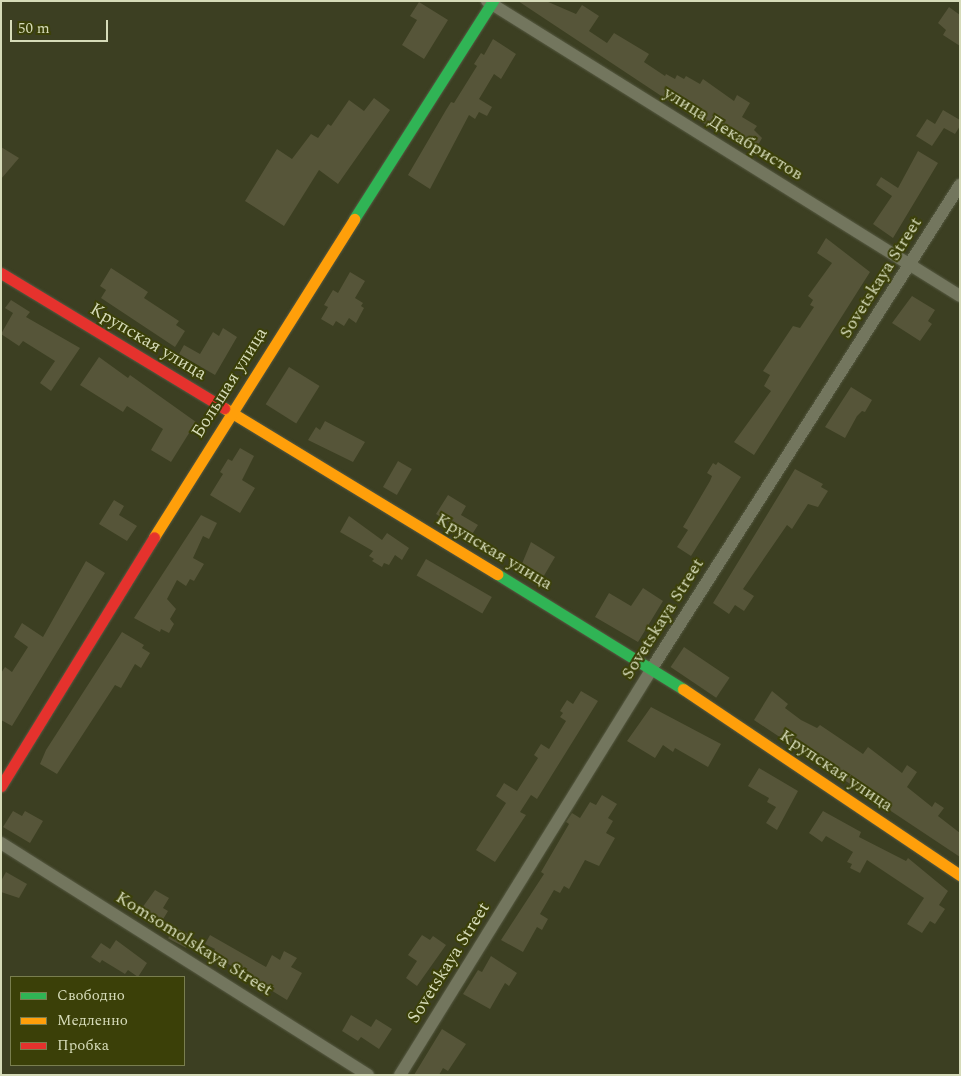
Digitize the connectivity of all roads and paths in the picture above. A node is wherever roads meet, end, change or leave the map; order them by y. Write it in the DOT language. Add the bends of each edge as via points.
graph roads {
  1 [pos="490,2"];
  2 [pos="960,185"];
  3 [pos="910,265"];
  4 [pos="1,273"];
  5 [pos="960,296"];
  6 [pos="230,413"];
  7 [pos="652,668"];
  8 [pos="1,786"];
  9 [pos="1,843"];
  10 [pos="960,875"];
  11 [pos="368,1075"];
  12 [pos="400,1075"];
  1 -- 3 [label="street, улица Декабристов"];
  1 -- 6 [label="street, Большая улица"];
  2 -- 3 [label="street, Sovetskaya Street"];
  3 -- 5 [label="street, улица Декабристов"];
  3 -- 7 [label="street, Sovetskaya Street"];
  4 -- 6 [label="street, Крупская улица"];
  6 -- 7 [label="street, Крупская улица"];
  6 -- 8 [label="street, Большая улица"];
  7 -- 10 [label="street, Крупская улица"];
  7 -- 12 [label="street, Sovetskaya Street"];
  9 -- 11 [label="street, Komsomolskaya Street"];
}
